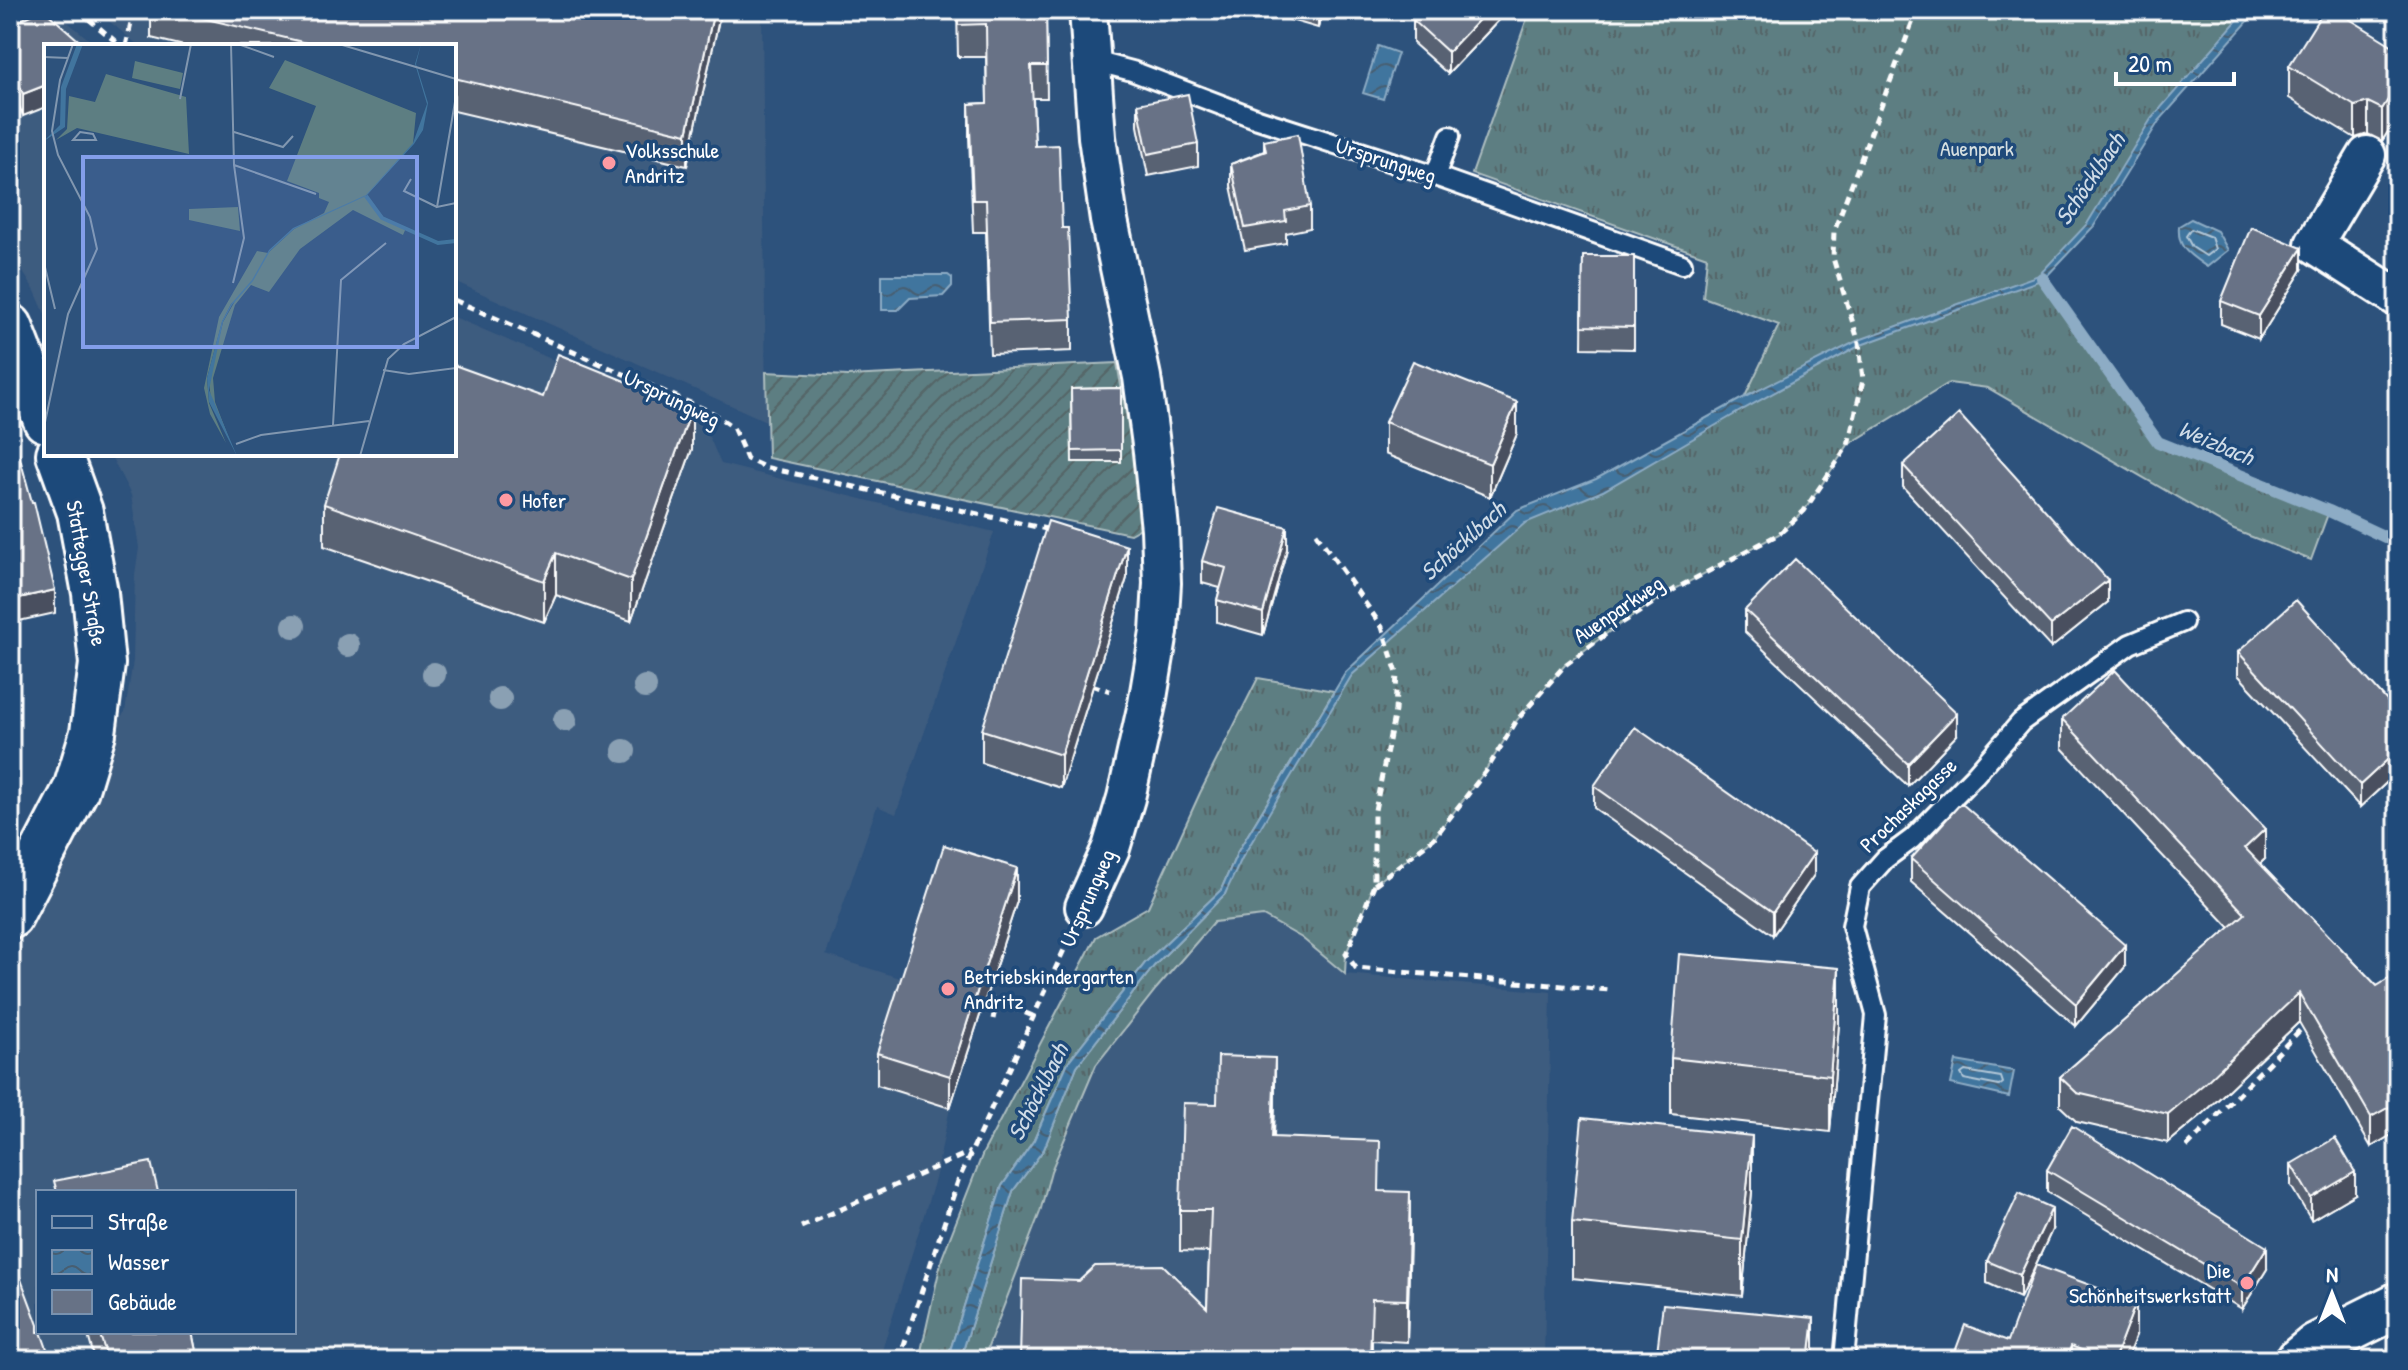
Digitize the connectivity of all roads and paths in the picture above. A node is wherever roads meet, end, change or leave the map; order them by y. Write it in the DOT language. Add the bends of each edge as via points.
graph roads {
  1 [pos="78,10"];
  2 [pos="134,10"];
  3 [pos="1088,10"];
  4 [pos="1917,10"];
  5 [pos="121,44"];
  6 [pos="125,44"];
  7 [pos="1090,60"];
  8 [pos="1450,136"];
  9 [pos="2367,155"];
  10 [pos="1435,176"];
  11 [pos="1682,264"];
  12 [pos="2398,298"];
  13 [pos="456,301"];
  14 [pos="10,327"];
  15 [pos="44,415"];
  16 [pos="60,456"];
  17 [pos="1054,530"];
  18 [pos="1316,533"];
  19 [pos="2183,622"];
  20 [pos="1374,885"];
  21 [pos="1084,907"];
  22 [pos="10,916"];
  23 [pos="1609,990"];
  24 [pos="986,997"];
  25 [pos="997,1000"];
  26 [pos="983,1005"];
  27 [pos="986,1014"];
  28 [pos="1033,1017"];
  29 [pos="993,1019"];
  30 [pos="2308,1022"];
  31 [pos="2187,1147"];
  32 [pos="970,1151"];
  33 [pos="801,1227"];
  34 [pos="2398,1305"];
  35 [pos="899,1360"];
  36 [pos="1844,1360"];
  37 [pos="2299,1360"];
  1 -- 5 [label="path"];
  2 -- 6 [label="path"];
  3 -- 7 [label="street, Ursprungweg"];
  4 -- 20 [label="path, Auenparkweg" via="1834,231 1833,258 1859,343 1863,380 1848,445 1804,511 1779,534 1675,589 1565,665 1517,720 1434,838"];
  7 -- 10 [label="lane, Ursprungweg"];
  7 -- 21 [label="street, Ursprungweg" via="1109,220 1142,377 1162,583 1147,704 1126,798"];
  8 -- 10 [label="lane"];
  9 -- 12 [label="street" via="2314,244"];
  10 -- 11 [label="lane, Ursprungweg"];
  13 -- 17 [label="path, Ursprungweg" via="711,412 733,427 747,459 764,467"];
  14 -- 15 [label="street"];
  16 -- 22 [label="street, Stattegger Straße" via="80,512 102,664 93,733 76,789"];
  18 -- 20 [label="path" via="1382,627 1397,673 1395,711 1374,815"];
  19 -- 36 [label="lane, Prochaskagasse" via="2130,644 2021,722 1954,797 1860,887 1852,926 1876,1015"];
  20 -- 23 [label="path" via="1346,954 1356,968"];
  21 -- 28 [label="path, Ursprungweg"];
  24 -- 25 [label="path"];
  25 -- 28 [label="path"];
  25 -- 29 [label="path"];
  26 -- 27 [label="path" via="988,1007"];
  28 -- 32 [label="path, Ursprungweg"];
  30 -- 31 [label="path"];
  32 -- 33 [label="path"];
  32 -- 35 [label="path, Ursprungweg"];
  34 -- 37 [label="street"];
}
